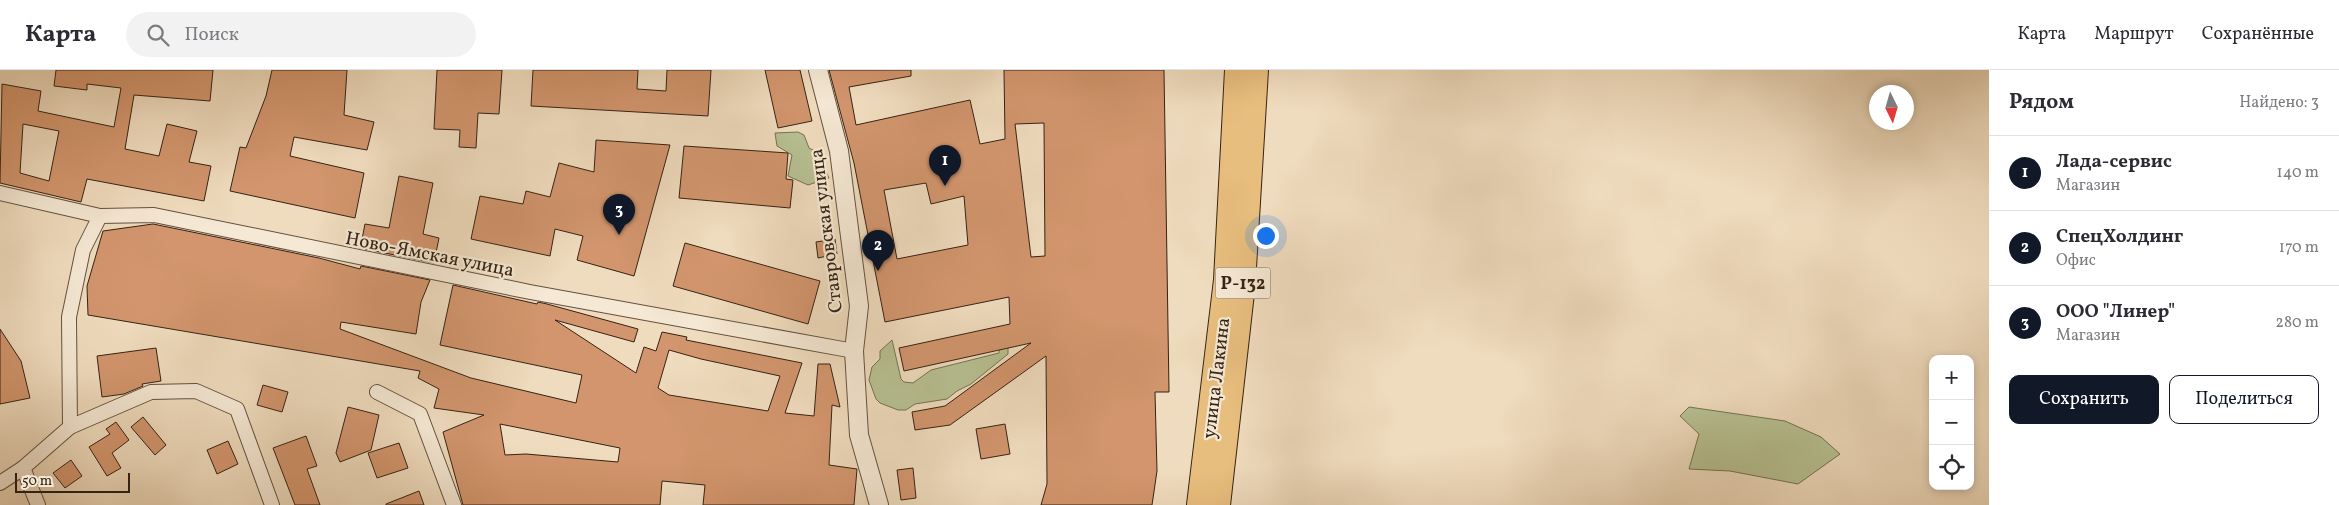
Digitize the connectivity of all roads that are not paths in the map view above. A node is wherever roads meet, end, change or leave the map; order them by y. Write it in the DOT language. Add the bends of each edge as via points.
graph roads {
  1 [pos="818,70"];
  2 [pos="1236,70"];
  3 [pos="1256,70"];
  4 [pos="0,193"];
  5 [pos="100,216"];
  6 [pos="854,352"];
  7 [pos="377,392"];
  8 [pos="70,428"];
  9 [pos="23,468"];
  10 [pos="0,483"];
  11 [pos="38,505"];
  12 [pos="272,505"];
  13 [pos="454,505"];
  14 [pos="879,505"];
  15 [pos="1199,505"];
  16 [pos="1218,505"];
  1 -- 6 [label="street, Ставровская улица" via="839,151 844,187 859,306"];
  2 -- 15 [label="highway, улица Лакина / Р-132" via="1226,280"];
  3 -- 16 [label="highway, улица Лакина / Р-132" via="1243,284"];
  4 -- 5 [label="street, Ново-Ямская улица"];
  5 -- 6 [label="street, Ново-Ямская улица" via="154,215 530,292"];
  5 -- 8 [label="street" via="83,250 69,317"];
  6 -- 14 [label="street, Ставровская улица" via="859,435"];
  7 -- 13 [label="street" via="420,414"];
  8 -- 9 [label="street"];
  8 -- 12 [label="street" via="151,392 196,391 236,409"];
  9 -- 10 [label="street"];
  9 -- 11 [label="street"];
}
